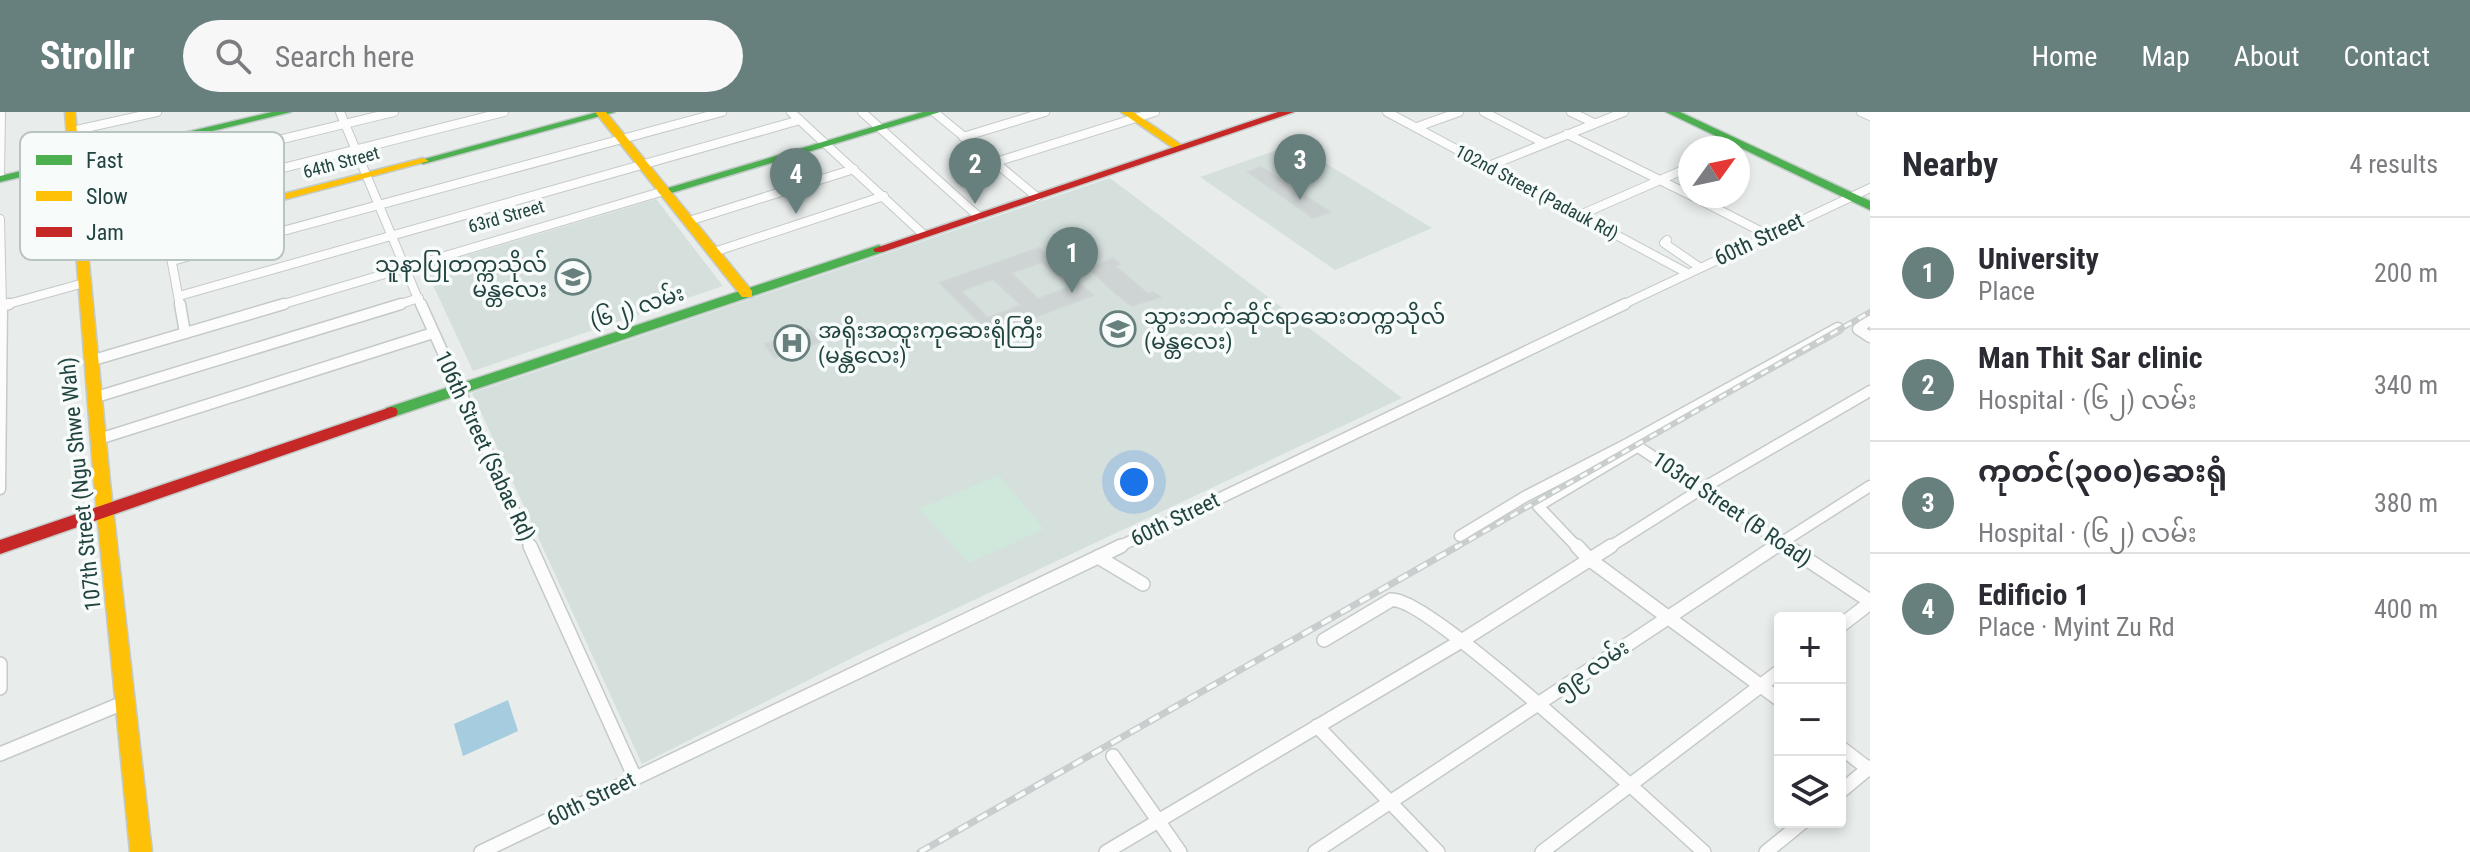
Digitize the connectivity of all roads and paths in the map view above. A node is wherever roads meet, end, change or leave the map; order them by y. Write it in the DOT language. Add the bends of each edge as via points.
graph roads {
  1 [pos="1,112"];
  2 [pos="70,112"];
  3 [pos="157,112"];
  4 [pos="286,112"];
  5 [pos="340,112"];
  6 [pos="394,112"];
  7 [pos="504,112"];
  8 [pos="722,112"];
  9 [pos="791,112"];
  10 [pos="862,112"];
  11 [pos="934,112"];
  12 [pos="1045,112"];
  13 [pos="1155,112"];
  14 [pos="1268,112"];
  15 [pos="1289,112"];
  16 [pos="1387,112"];
  17 [pos="1459,112"];
  18 [pos="1484,112"];
  19 [pos="1571,112"];
  20 [pos="1624,112"];
  21 [pos="1671,112"];
  22 [pos="1679,112"];
  23 [pos="1861,112"];
  24 [pos="604,113"];
  25 [pos="1130,115"];
  26 [pos="1870,116"];
  27 [pos="800,120"];
  28 [pos="1594,123"];
  29 [pos="345,124"];
  30 [pos="0,126"];
  31 [pos="1417,127"];
  32 [pos="880,128"];
  33 [pos="72,131"];
  34 [pos="201,132"];
  35 [pos="1567,134"];
  36 [pos="1720,136"];
  37 [pos="1722,136"];
  38 [pos="963,137"];
  39 [pos="284,139"];
  40 [pos="621,139"];
  41 [pos="1544,143"];
  42 [pos="826,144"];
  43 [pos="1177,146"];
  44 [pos="0,149"];
  45 [pos="357,149"];
  46 [pos="1750,150"];
  47 [pos="996,162"];
  48 [pos="642,164"];
  49 [pos="1489,166"];
  50 [pos="284,168"];
  51 [pos="854,169"];
  52 [pos="1678,172"];
  53 [pos="20,173"];
  54 [pos="368,176"];
  55 [pos="0,177"];
  56 [pos="1659,179"];
  57 [pos="1678,189"];
  58 [pos="664,191"];
  59 [pos="1034,194"];
  60 [pos="884,196"];
  61 [pos="284,198"];
  62 [pos="1863,198"];
  63 [pos="380,204"];
  64 [pos="1715,208"];
  65 [pos="975,213"];
  66 [pos="1580,215"];
  67 [pos="0,219"];
  68 [pos="689,221"];
  69 [pos="284,230"];
  70 [pos="920,232"];
  71 [pos="1766,234"];
  72 [pos="393,236"];
  73 [pos="0,238"];
  74 [pos="1667,240"];
  75 [pos="714,252"];
  76 [pos="82,260"];
  77 [pos="176,260"];
  78 [pos="172,261"];
  79 [pos="405,267"];
  80 [pos="1699,267"];
  81 [pos="1,268"];
  82 [pos="1687,273"];
  83 [pos="84,283"];
  84 [pos="745,291"];
  85 [pos="179,296"];
  86 [pos="419,298"];
  87 [pos="1,306"];
  88 [pos="1870,320"];
  89 [pos="1838,328"];
  90 [pos="185,333"];
  91 [pos="433,333"];
  92 [pos="1870,337"];
  93 [pos="1,339"];
  94 [pos="90,361"];
  95 [pos="1,382"];
  96 [pos="458,387"];
  97 [pos="1870,391"];
  98 [pos="93,398"];
  99 [pos="1,425"];
  100 [pos="96,440"];
  101 [pos="1634,444"];
  102 [pos="0,475"];
  103 [pos="1870,486"];
  104 [pos="1703,488"];
  105 [pos="0,489"];
  106 [pos="1526,496"];
  107 [pos="105,504"];
  108 [pos="1538,506"];
  109 [pos="0,534"];
  110 [pos="1460,536"];
  111 [pos="1784,544"];
  112 [pos="0,547"];
  113 [pos="1098,557"];
  114 [pos="1589,559"];
  115 [pos="1143,584"];
  116 [pos="1870,602"];
  117 [pos="1668,615"];
  118 [pos="1846,621"];
  119 [pos="1324,640"];
  120 [pos="1463,640"];
  121 [pos="0,664"];
  122 [pos="1774,676"];
  123 [pos="0,677"];
  124 [pos="1761,686"];
  125 [pos="0,688"];
  126 [pos="1774,696"];
  127 [pos="123,703"];
  128 [pos="1536,706"];
  129 [pos="1317,726"];
  130 [pos="1846,751"];
  131 [pos="0,754"];
  132 [pos="1113,756"];
  133 [pos="1869,768"];
  134 [pos="635,778"];
  135 [pos="1630,787"];
  136 [pos="1846,787"];
  137 [pos="1391,803"];
  138 [pos="1156,821"];
  139 [pos="1796,828"];
  140 [pos="141,852"];
  141 [pos="481,852"];
  142 [pos="1106,852"];
  143 [pos="1180,852"];
  144 [pos="1315,852"];
  145 [pos="1438,852"];
  146 [pos="1542,852"];
  147 [pos="1704,852"];
  148 [pos="1766,852"];
  1 -- 30 [label="street"];
  2 -- 33 [label="main road, 107th Street (Ngu Shwe Wah)"];
  3 -- 33 [label="street"];
  4 -- 34 [label="main road"];
  5 -- 29 [label="street, 106th Street (Sabae Rd)"];
  6 -- 29 [label="street"];
  7 -- 45 [label="street"];
  8 -- 40 [label="street"];
  9 -- 27 [label="street"];
  10 -- 32 [label="street"];
  11 -- 32 [label="main road, 63rd Street"];
  11 -- 38 [label="street"];
  12 -- 38 [label="street"];
  13 -- 25 [label="street"];
  14 -- 43 [label="main road, (၆၂) လမ်း"];
  15 -- 43 [label="main road, (၆၂) လမ်း"];
  16 -- 31 [label="street, 102nd Street (Padauk Rd)"];
  17 -- 31 [label="street"];
  18 -- 41 [label="street"];
  19 -- 28 [label="street"];
  20 -- 28 [label="street"];
  21 -- 36 [label="main road"];
  22 -- 37 [label="main road"];
  23 -- 26 [label="street"];
  24 -- 40 [label="main road"];
  24 -- 54 [label="main road, 64th Street"];
  25 -- 43 [label="main road"];
  25 -- 47 [label="street"];
  27 -- 42 [label="street"];
  27 -- 48 [label="street"];
  28 -- 35 [label="street"];
  29 -- 39 [label="street"];
  29 -- 45 [label="street, 106th Street (Sabae Rd)"];
  30 -- 44 [label="street"];
  31 -- 49 [label="street, 102nd Street (Padauk Rd)"];
  32 -- 42 [label="main road, 63rd Street"];
  32 -- 65 [label="street"];
  35 -- 41 [label="street"];
  35 -- 56 [label="street"];
  38 -- 47 [label="street"];
  40 -- 48 [label="main road"];
  40 -- 63 [label="street"];
  41 -- 49 [label="street"];
  42 -- 51 [label="street"];
  42 -- 58 [label="main road, 63rd Street"];
  43 -- 59 [label="main road, (၆၂) လမ်း"];
  44 -- 55 [label="street"];
  45 -- 50 [label="street"];
  45 -- 54 [label="street, 106th Street (Sabae Rd)"];
  46 -- 62 [label="main road"];
  47 -- 59 [label="street"];
  48 -- 58 [label="main road"];
  48 -- 72 [label="street"];
  49 -- 66 [label="street, 102nd Street (Padauk Rd)"];
  51 -- 60 [label="street"];
  51 -- 68 [label="street"];
  52 -- 56 [label="street"];
  53 -- 55 [label="main road"];
  54 -- 61 [label="main road, 64th Street"];
  54 -- 63 [label="street, 106th Street (Sabae Rd)"];
  56 -- 57 [label="street"];
  56 -- 66 [label="street"];
  58 -- 68 [label="main road"];
  58 -- 79 [label="street, 63rd Street"];
  59 -- 65 [label="main road, (၆၂) လမ်း"];
  60 -- 70 [label="street"];
  60 -- 75 [label="street"];
  62 -- 71 [label="street, 60th Street"];
  63 -- 69 [label="street"];
  63 -- 72 [label="street, 106th Street (Sabae Rd)"];
  64 -- 71 [label="street"];
  65 -- 70 [label="main road, (၆၂) လမ်း"];
  66 -- 82 [label="street, 102nd Street (Padauk Rd)"];
  67 -- 73 [label="street"];
  68 -- 75 [label="main road"];
  70 -- 84 [label="main road, (၆၂) လမ်း"];
  71 -- 80 [label="street, 60th Street"];
  72 -- 79 [label="street, 106th Street (Sabae Rd)"];
  72 -- 85 [label="street"];
  73 -- 81 [label="street"];
  74 -- 80 [label="street" via="1664,243"];
  75 -- 84 [label="main road"];
  76 -- 83 [label="main road, 107th Street (Ngu Shwe Wah)"];
  77 -- 78 [label="street"];
  78 -- 85 [label="street"];
  79 -- 86 [label="street, 106th Street (Sabae Rd)"];
  79 -- 90 [label="street, 63rd Street"];
  80 -- 82 [label="street, 60th Street"];
  81 -- 87 [label="street"];
  82 -- 113 [label="street, 60th Street"];
  83 -- 87 [label="street"];
  83 -- 94 [label="main road, 107th Street (Ngu Shwe Wah)"];
  84 -- 96 [label="main road, (၆၂) လမ်း"];
  85 -- 90 [label="street"];
  86 -- 91 [label="street, 106th Street (Sabae Rd)"];
  86 -- 98 [label="street"];
  87 -- 93 [label="street"];
  88 -- 92 [label="street" via="1858,329"];
  89 -- 101 [label="street, 103rd Street (B Road)"];
  90 -- 94 [label="street, 63rd Street"];
  91 -- 96 [label="street, 106th Street (Sabae Rd)"];
  91 -- 100 [label="street"];
  93 -- 95 [label="street"];
  94 -- 98 [label="main road, 107th Street (Ngu Shwe Wah)"];
  95 -- 99 [label="street"];
  96 -- 107 [label="main road, (၆၂) လမ်း"];
  96 -- 134 [label="street, 106th Street (Sabae Rd)"];
  97 -- 104 [label="street"];
  98 -- 100 [label="main road, 107th Street (Ngu Shwe Wah)"];
  99 -- 102 [label="street"];
  100 -- 107 [label="main road, 107th Street (Ngu Shwe Wah)"];
  101 -- 104 [label="street, 103rd Street (B Road)"];
  101 -- 106 [label="street"];
  101 -- 108 [label="street"];
  102 -- 105 [label="street"];
  103 -- 111 [label="street, ၅၉ လမ်း"];
  104 -- 111 [label="street, 103rd Street (B Road)"];
  104 -- 114 [label="street"];
  106 -- 108 [label="street"];
  106 -- 110 [label="street"];
  107 -- 109 [label="main road, (၆၂) လမ်း"];
  107 -- 112 [label="main road, (၆၂) လမ်း"];
  107 -- 127 [label="main road, 107th Street (Ngu Shwe Wah)"];
  108 -- 114 [label="street"];
  111 -- 116 [label="street, 103rd Street (B Road)"];
  111 -- 117 [label="street, ၅၉ လမ်း"];
  113 -- 115 [label="street"];
  113 -- 134 [label="street, 60th Street"];
  114 -- 117 [label="street"];
  114 -- 120 [label="street"];
  116 -- 118 [label="street"];
  117 -- 124 [label="street"];
  117 -- 128 [label="street, ၅၉ လမ်း"];
  119 -- 120 [label="street" via="1400,599"];
  120 -- 128 [label="street"];
  120 -- 129 [label="street"];
  121 -- 123 [label="street"];
  122 -- 124 [label="street"];
  123 -- 125 [label="street"];
  124 -- 126 [label="street"];
  124 -- 135 [label="street"];
  127 -- 131 [label="street"];
  127 -- 140 [label="main road, 107th Street (Ngu Shwe Wah)"];
  128 -- 135 [label="street"];
  128 -- 137 [label="street, ၅၉ လမ်း"];
  129 -- 137 [label="street"];
  129 -- 138 [label="street"];
  130 -- 133 [label="street"];
  132 -- 138 [label="street"];
  133 -- 136 [label="street"];
  134 -- 141 [label="street, 60th Street"];
  135 -- 146 [label="street"];
  135 -- 147 [label="street"];
  137 -- 144 [label="street, ၅၉ လမ်း"];
  137 -- 145 [label="street"];
  138 -- 142 [label="street"];
  138 -- 143 [label="street"];
  139 -- 148 [label="street"];
}
